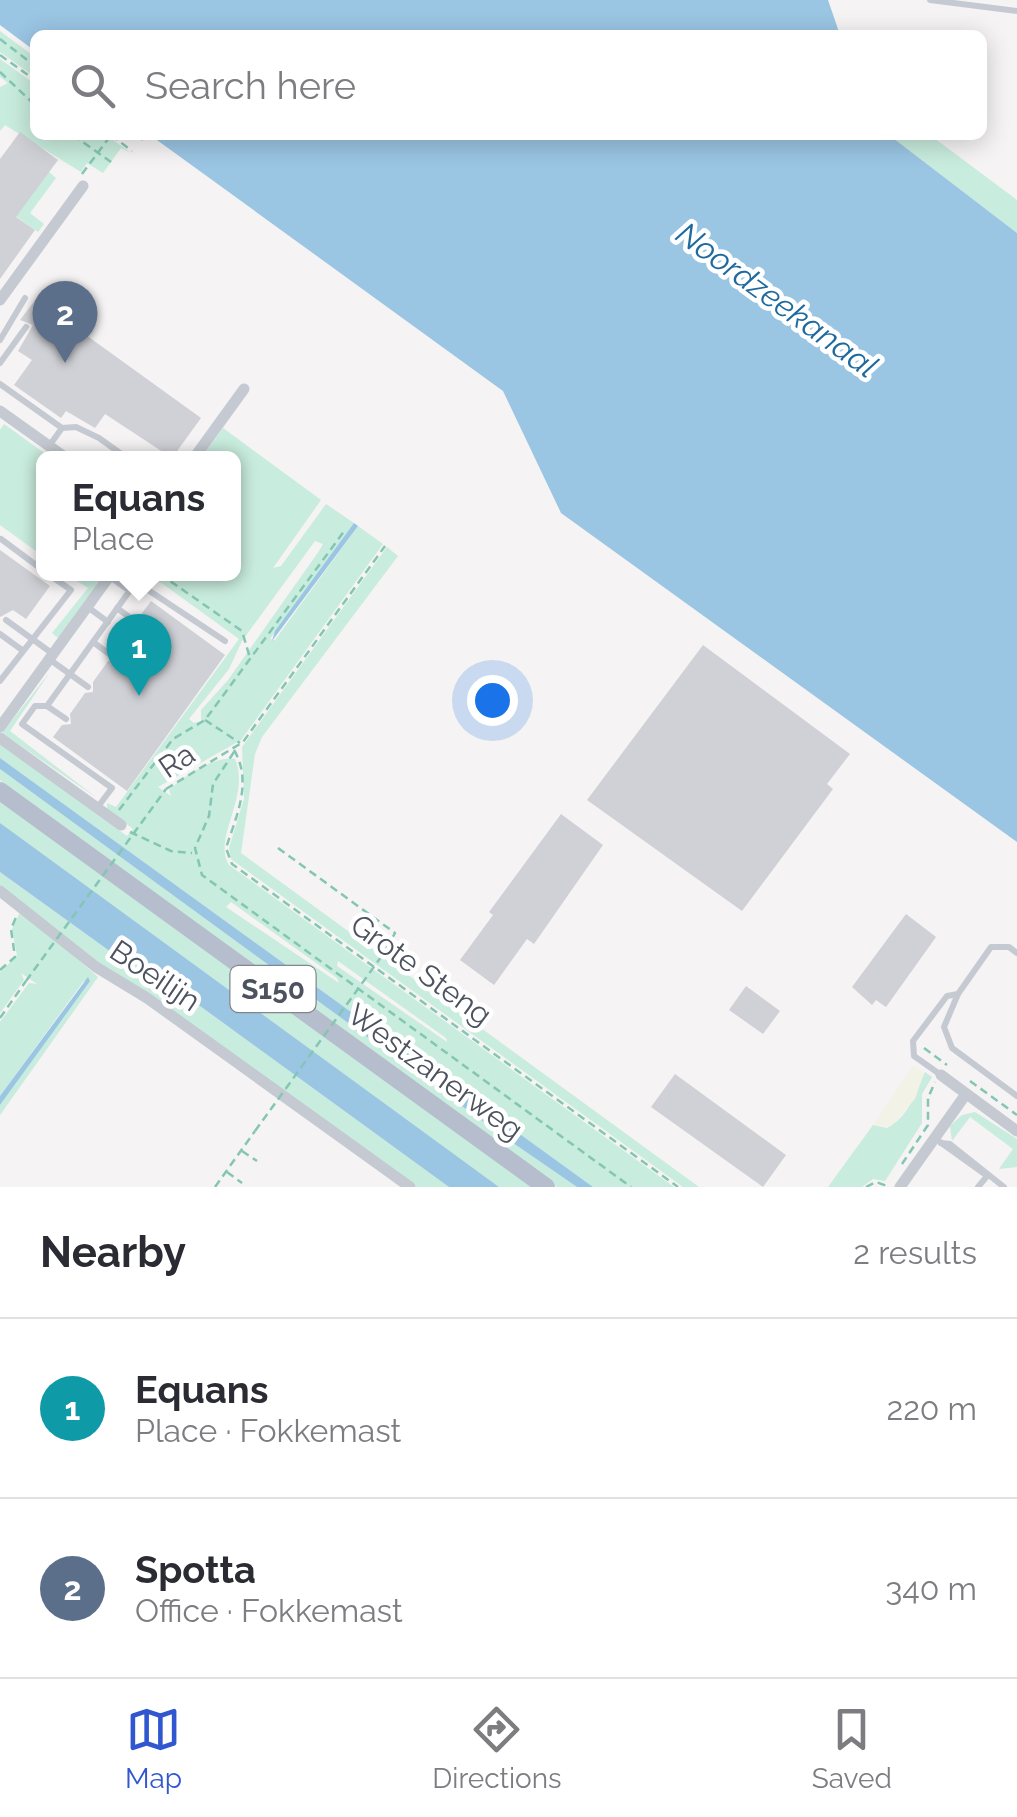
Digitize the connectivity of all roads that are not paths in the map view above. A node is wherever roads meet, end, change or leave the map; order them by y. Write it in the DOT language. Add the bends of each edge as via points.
graph roads {
  1 [pos="930,0"];
  2 [pos="1017,10"];
  3 [pos="83,186"];
  4 [pos="1,298"];
  5 [pos="25,298"];
  6 [pos="26,327"];
  7 [pos="0,340"];
  8 [pos="0,361"];
  9 [pos="0,384"];
  10 [pos="244,389"];
  11 [pos="0,411"];
  12 [pos="62,428"];
  13 [pos="49,446"];
  14 [pos="56,451"];
  15 [pos="117,451"];
  16 [pos="199,451"];
  17 [pos="1,539"];
  18 [pos="36,565"];
  19 [pos="58,581"];
  20 [pos="106,581"];
  21 [pos="117,581"];
  22 [pos="130,592"];
  23 [pos="87,606"];
  24 [pos="118,608"];
  25 [pos="6,620"];
  26 [pos="108,622"];
  27 [pos="136,622"];
  28 [pos="0,634"];
  29 [pos="34,640"];
  30 [pos="225,641"];
  31 [pos="93,642"];
  32 [pos="22,650"];
  33 [pos="51,656"];
  34 [pos="112,656"];
  35 [pos="70,674"];
  36 [pos="0,681"];
  37 [pos="88,687"];
  38 [pos="48,706"];
  39 [pos="66,719"];
  40 [pos="0,727"];
  41 [pos="0,738"];
  42 [pos="0,791"];
  43 [pos="98,808"];
  44 [pos="116,822"];
  45 [pos="0,891"];
  46 [pos="1017,954"];
  47 [pos="958,994"];
  48 [pos="942,1074"];
  49 [pos="966,1094"];
  50 [pos="1017,1096"];
  51 [pos="1017,1131"];
  52 [pos="938,1141"];
  53 [pos="988,1175"];
  54 [pos="897,1180"];
  55 [pos="410,1187"];
  56 [pos="546,1187"];
  57 [pos="978,1187"];
  58 [pos="1004,1187"];
  1 -- 2 [label="lane"];
  3 -- 4 [label="street"];
  5 -- 7 [label="lane"];
  6 -- 8 [label="lane"];
  9 -- 12 [label="lane"];
  10 -- 16 [label="street"];
  11 -- 13 [label="street"];
  12 -- 13 [label="lane"];
  12 -- 15 [label="lane" via="76,428"];
  13 -- 14 [label="street"];
  17 -- 18 [label="lane"];
  19 -- 29 [label="lane" via="71,590"];
  20 -- 23 [label="street"];
  21 -- 22 [label="lane"];
  22 -- 24 [label="lane"];
  22 -- 30 [label="lane" via="136,582"];
  23 -- 26 [label="lane"];
  23 -- 33 [label="street"];
  24 -- 26 [label="lane"];
  24 -- 27 [label="lane"];
  25 -- 29 [label="lane"];
  26 -- 31 [label="lane"];
  28 -- 32 [label="lane"];
  29 -- 32 [label="lane"];
  29 -- 33 [label="lane"];
  31 -- 34 [label="lane"];
  31 -- 35 [label="lane"];
  32 -- 36 [label="lane"];
  33 -- 35 [label="lane"];
  33 -- 40 [label="street"];
  35 -- 37 [label="lane"];
  35 -- 38 [label="lane"];
  38 -- 39 [label="lane"];
  38 -- 43 [label="lane" via="36,706 22,724 112,788"];
  41 -- 43 [label="street"];
  42 -- 56 [label="main road, Westzanerweg / S150"];
  43 -- 44 [label="street"];
  45 -- 55 [label="street, Boeilijn" via="96,968"];
  46 -- 47 [label="lane" via="991,947"];
  47 -- 48 [label="lane" via="946,996 913,1042 914,1056"];
  47 -- 50 [label="lane" via="945,1022 948,1043"];
  48 -- 49 [label="street"];
  49 -- 51 [label="street"];
  49 -- 52 [label="street"];
  52 -- 53 [label="lane"];
  52 -- 54 [label="street"];
  53 -- 57 [label="lane"];
  53 -- 58 [label="lane"];
}
